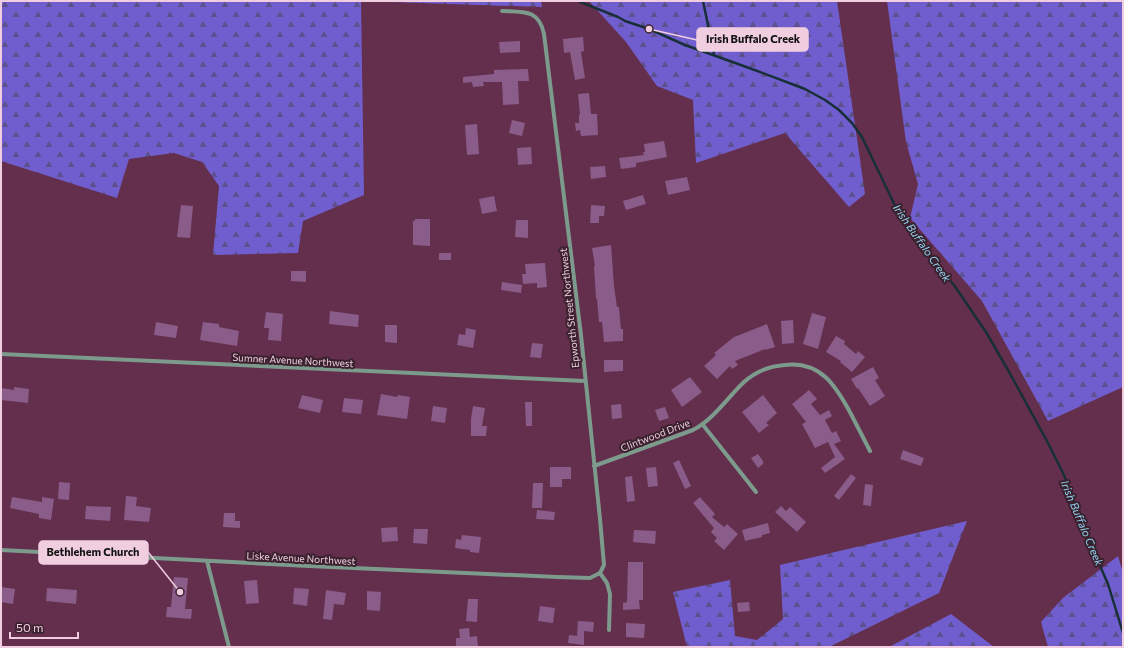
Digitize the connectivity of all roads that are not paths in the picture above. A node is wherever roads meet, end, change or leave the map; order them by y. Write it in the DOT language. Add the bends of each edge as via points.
graph roads {
  1 [pos="502,11"];
  2 [pos="1,354"];
  3 [pos="585,381"];
  4 [pos="703,425"];
  5 [pos="870,451"];
  6 [pos="594,466"];
  7 [pos="756,492"];
  8 [pos="1,550"];
  9 [pos="207,561"];
  10 [pos="600,573"];
  11 [pos="609,630"];
  12 [pos="229,647"];
  1 -- 3 [label="street, Epworth Street Northwest" via="525,12 535,16 542,24 557,131"];
  2 -- 3 [label="street, Sumner Avenue Northwest"];
  3 -- 6 [label="street, Epworth Street Northwest"];
  4 -- 5 [label="street, Clintwood Drive" via="745,381 775,366 792,364 818,371 832,382"];
  4 -- 6 [label="street, Clintwood Drive"];
  4 -- 7 [label="street"];
  6 -- 10 [label="street, Epworth Street Northwest" via="604,566"];
  8 -- 9 [label="street, Liske Avenue Northwest"];
  9 -- 10 [label="street, Liske Avenue Northwest" via="572,578 590,578"];
  9 -- 12 [label="street"];
  10 -- 11 [label="street" via="610,594"];
}
